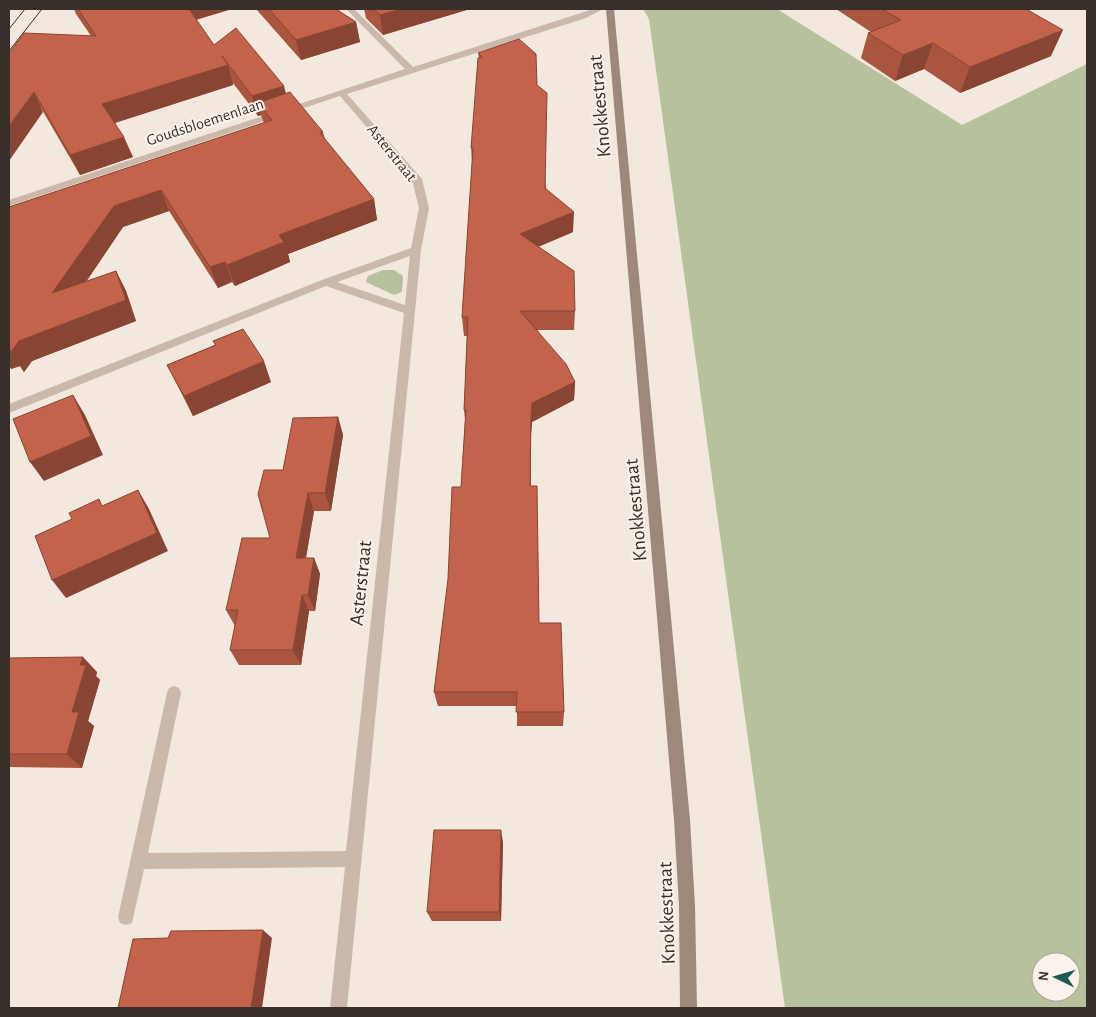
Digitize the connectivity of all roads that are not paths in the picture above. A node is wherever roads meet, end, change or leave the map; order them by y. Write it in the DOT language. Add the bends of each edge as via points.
graph roads {
  1 [pos="350,9"];
  2 [pos="599,9"];
  3 [pos="610,9"];
  4 [pos="411,70"];
  5 [pos="342,94"];
  6 [pos="9,203"];
  7 [pos="416,250"];
  8 [pos="326,282"];
  9 [pos="410,311"];
  10 [pos="9,409"];
  11 [pos="174,693"];
  12 [pos="354,859"];
  13 [pos="138,861"];
  14 [pos="126,918"];
  15 [pos="338,1008"];
  16 [pos="689,1008"];
  1 -- 4 [label="street"];
  2 -- 4 [label="street, Goudsbloemenlaan"];
  3 -- 16 [label="street, Knokkestraat" via="682,820"];
  4 -- 5 [label="street, Goudsbloemenlaan"];
  5 -- 6 [label="street, Goudsbloemenlaan"];
  5 -- 7 [label="street, Asterstraat" via="417,180 424,208"];
  7 -- 8 [label="street"];
  7 -- 9 [label="street, Asterstraat"];
  8 -- 9 [label="street"];
  8 -- 10 [label="street"];
  9 -- 12 [label="street, Asterstraat"];
  11 -- 13 [label="street"];
  12 -- 13 [label="street"];
  12 -- 15 [label="street, Asterstraat"];
  13 -- 14 [label="street"];
}
